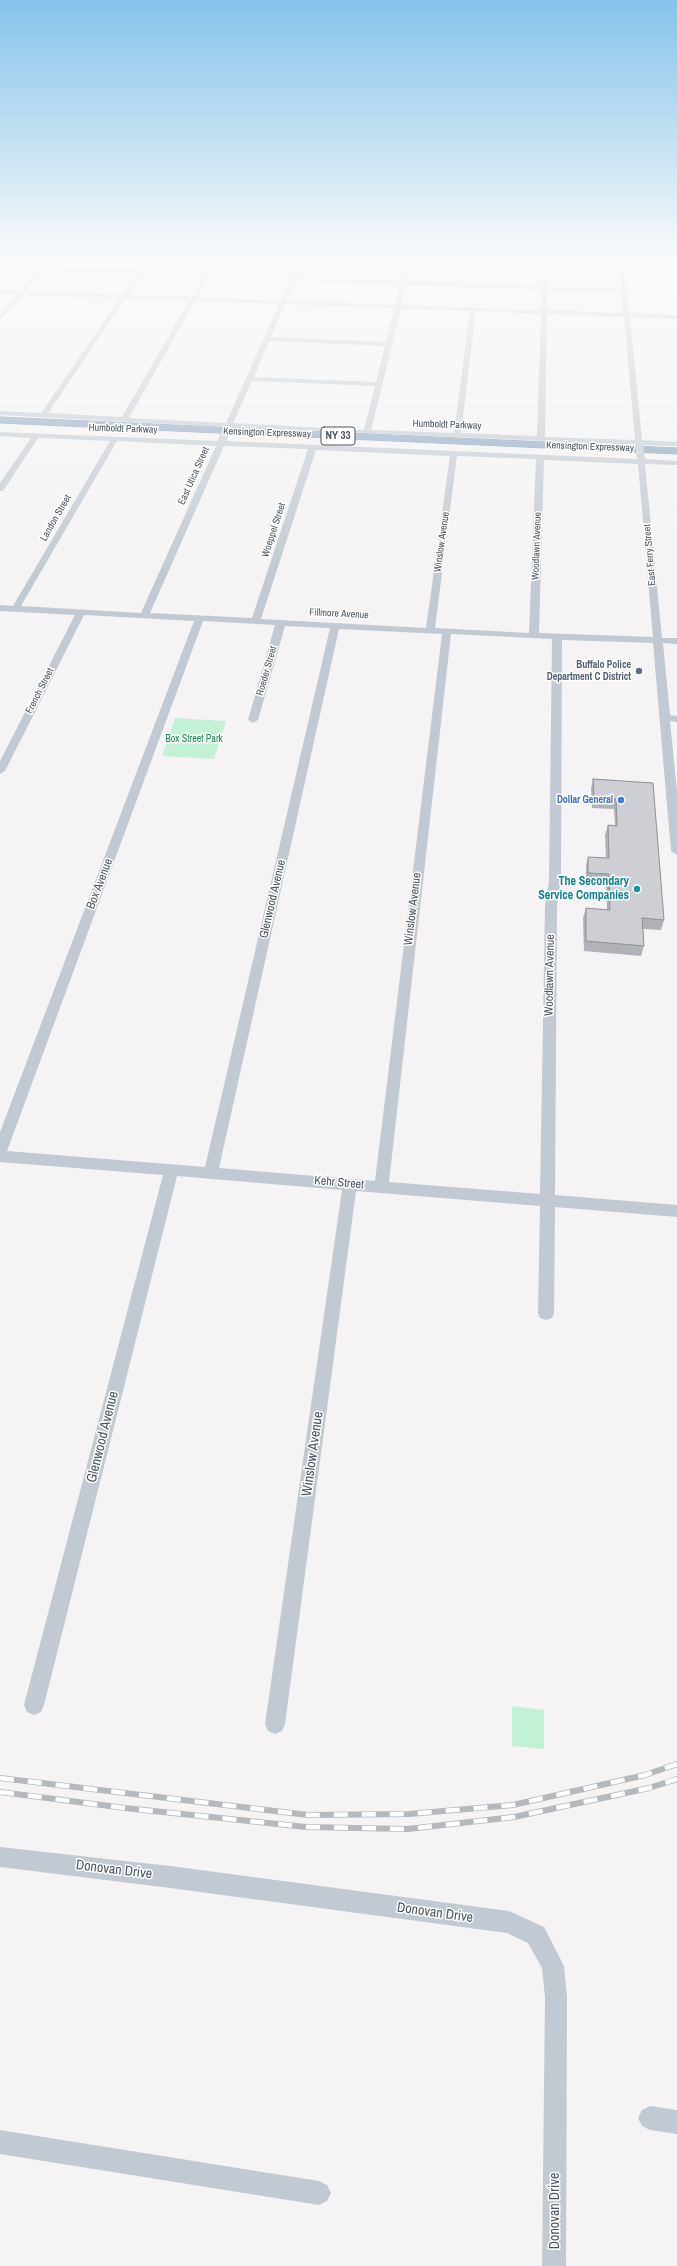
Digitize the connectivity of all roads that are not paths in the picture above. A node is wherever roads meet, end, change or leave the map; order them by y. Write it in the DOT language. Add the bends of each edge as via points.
graph roads {
  1 [pos="79,364"];
  2 [pos="157,364"];
  3 [pos="255,364"];
  4 [pos="384,364"];
  5 [pos="466,364"];
  6 [pos="542,364"];
  7 [pos="631,364"];
  8 [pos="249,379"];
  9 [pos="379,384"];
  10 [pos="0,413"];
  11 [pos="43,416"];
  12 [pos="0,417"];
  13 [pos="125,419"];
  14 [pos="0,420"];
  15 [pos="226,426"];
  16 [pos="0,427"];
  17 [pos="367,432"];
  18 [pos="0,433"];
  19 [pos="457,436"];
  20 [pos="35,437"];
  21 [pos="115,438"];
  22 [pos="540,439"];
  23 [pos="222,442"];
  24 [pos="639,444"];
  25 [pos="677,444"];
  26 [pos="312,447"];
  27 [pos="677,451"];
  28 [pos="454,453"];
  29 [pos="540,457"];
  30 [pos="677,457"];
  31 [pos="641,460"];
  32 [pos="677,463"];
  33 [pos="0,489"];
  34 [pos="0,608"];
  35 [pos="16,608"];
  36 [pos="81,612"];
  37 [pos="145,615"];
  38 [pos="200,618"];
  39 [pos="256,621"];
  40 [pos="281,622"];
  41 [pos="336,625"];
  42 [pos="430,630"];
  43 [pos="447,631"];
  44 [pos="534,636"];
  45 [pos="557,637"];
  46 [pos="658,641"];
  47 [pos="677,641"];
  48 [pos="664,718"];
  49 [pos="677,719"];
  50 [pos="253,720"];
  51 [pos="0,771"];
  52 [pos="677,851"];
  53 [pos="0,1151"];
  54 [pos="0,1156"];
  55 [pos="171,1170"];
  56 [pos="211,1173"];
  57 [pos="350,1184"];
  58 [pos="381,1187"];
  59 [pos="548,1200"];
  60 [pos="677,1211"];
  61 [pos="546,1313"];
  62 [pos="34,1705"];
  63 [pos="275,1724"];
  64 [pos="0,1857"];
  65 [pos="650,2118"];
  66 [pos="677,2122"];
  67 [pos="0,2142"];
  68 [pos="319,2193"];
  69 [pos="554,2266"];
  1 -- 11 [label="street"];
  2 -- 13 [label="street"];
  3 -- 8 [label="street, East Utica Street"];
  4 -- 9 [label="street"];
  5 -- 19 [label="street"];
  6 -- 22 [label="street"];
  7 -- 24 [label="street, East Ferry Street"];
  8 -- 9 [label="street"];
  8 -- 15 [label="street, East Utica Street"];
  9 -- 17 [label="street"];
  10 -- 11 [label="street, Humboldt Parkway"];
  11 -- 13 [label="street, Humboldt Parkway"];
  12 -- 15 [label="highway"];
  13 -- 15 [label="street, Humboldt Parkway"];
  14 -- 27 [label="highway, Kensington Expressway / NY 33"];
  15 -- 17 [label="street, Humboldt Parkway"];
  15 -- 23 [label="street, East Utica Street, bridge"];
  16 -- 30 [label="highway, Kensington Expressway / NY 33"];
  17 -- 19 [label="street, Humboldt Parkway"];
  18 -- 20 [label="street, Humboldt Parkway"];
  18 -- 21 [label="highway"];
  19 -- 22 [label="street, Humboldt Parkway"];
  20 -- 21 [label="street, Humboldt Parkway"];
  20 -- 33 [label="street"];
  21 -- 23 [label="street, Humboldt Parkway"];
  21 -- 35 [label="street, Landon Street"];
  22 -- 24 [label="street, Humboldt Parkway"];
  23 -- 26 [label="street, Humboldt Parkway"];
  23 -- 37 [label="street, East Utica Street"];
  24 -- 25 [label="street, Humboldt Parkway"];
  24 -- 31 [label="street, East Ferry Street, bridge"];
  26 -- 28 [label="street, Humboldt Parkway"];
  26 -- 39 [label="street, Woeppel Street"];
  28 -- 29 [label="street, Humboldt Parkway"];
  28 -- 42 [label="street, Winslow Avenue"];
  29 -- 31 [label="street, Humboldt Parkway"];
  29 -- 44 [label="street, Woodlawn Avenue"];
  31 -- 32 [label="street, Humboldt Parkway"];
  31 -- 46 [label="street, East Ferry Street"];
  34 -- 35 [label="street, Fillmore Avenue"];
  35 -- 36 [label="street, Fillmore Avenue"];
  36 -- 37 [label="street, Fillmore Avenue"];
  36 -- 51 [label="street, French Street"];
  37 -- 38 [label="street, Fillmore Avenue"];
  38 -- 39 [label="street, Fillmore Avenue"];
  38 -- 53 [label="street, Box Avenue"];
  39 -- 40 [label="street, Fillmore Avenue"];
  40 -- 41 [label="street, Fillmore Avenue"];
  40 -- 50 [label="street, Roeder Street"];
  41 -- 42 [label="street, Fillmore Avenue"];
  41 -- 56 [label="street, Glenwood Avenue"];
  42 -- 43 [label="street, Fillmore Avenue"];
  43 -- 44 [label="street, Fillmore Avenue"];
  43 -- 58 [label="street, Winslow Avenue"];
  44 -- 45 [label="street, Fillmore Avenue"];
  45 -- 46 [label="street, Fillmore Avenue"];
  45 -- 59 [label="street, Woodlawn Avenue"];
  46 -- 47 [label="street, Fillmore Avenue"];
  46 -- 48 [label="street, East Ferry Street"];
  48 -- 49 [label="street"];
  48 -- 52 [label="street, East Ferry Street"];
  54 -- 55 [label="street, Kehr Street"];
  55 -- 56 [label="street, Kehr Street"];
  55 -- 62 [label="street, Glenwood Avenue"];
  56 -- 57 [label="street, Kehr Street"];
  57 -- 58 [label="street, Kehr Street"];
  57 -- 63 [label="street, Winslow Avenue"];
  58 -- 59 [label="street, Kehr Street"];
  59 -- 60 [label="street, Kehr Street"];
  59 -- 61 [label="street, Woodlawn Avenue"];
  64 -- 69 [label="street, Donovan Drive" via="509,1922 536,1935 553,1966 556,1997"];
  65 -- 66 [label="street"];
  67 -- 68 [label="street"];
}
